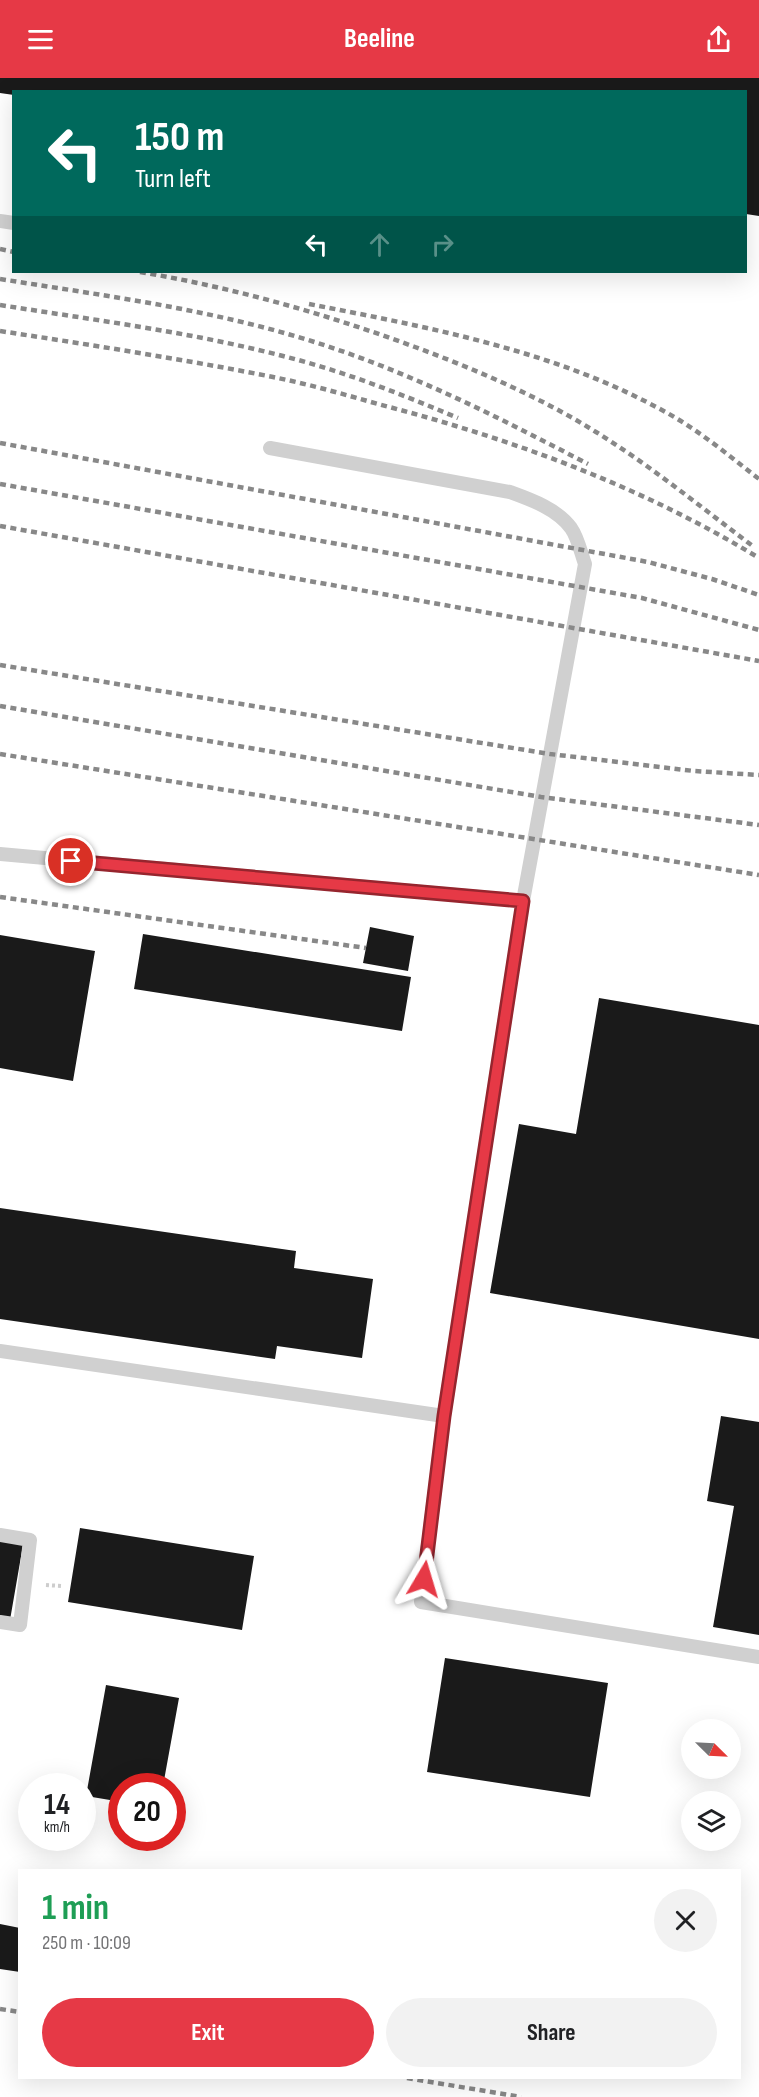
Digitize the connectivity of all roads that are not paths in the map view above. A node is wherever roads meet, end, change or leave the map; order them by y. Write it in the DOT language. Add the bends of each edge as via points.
graph roads {
  1 [pos="270,448"];
  2 [pos="0,854"];
  3 [pos="523,901"];
  4 [pos="0,1351"];
  5 [pos="444,1416"];
  6 [pos="0,1535"];
  7 [pos="0,1622"];
  8 [pos="759,1657"];
  1 -- 3 [label="lane" via="510,492 554,512 571,528 585,564"];
  2 -- 3 [label="lane"];
  3 -- 5 [label="lane"];
  4 -- 5 [label="lane"];
  5 -- 8 [label="lane" via="422,1602"];
  6 -- 7 [label="lane" via="30,1540 20,1625"];
}
